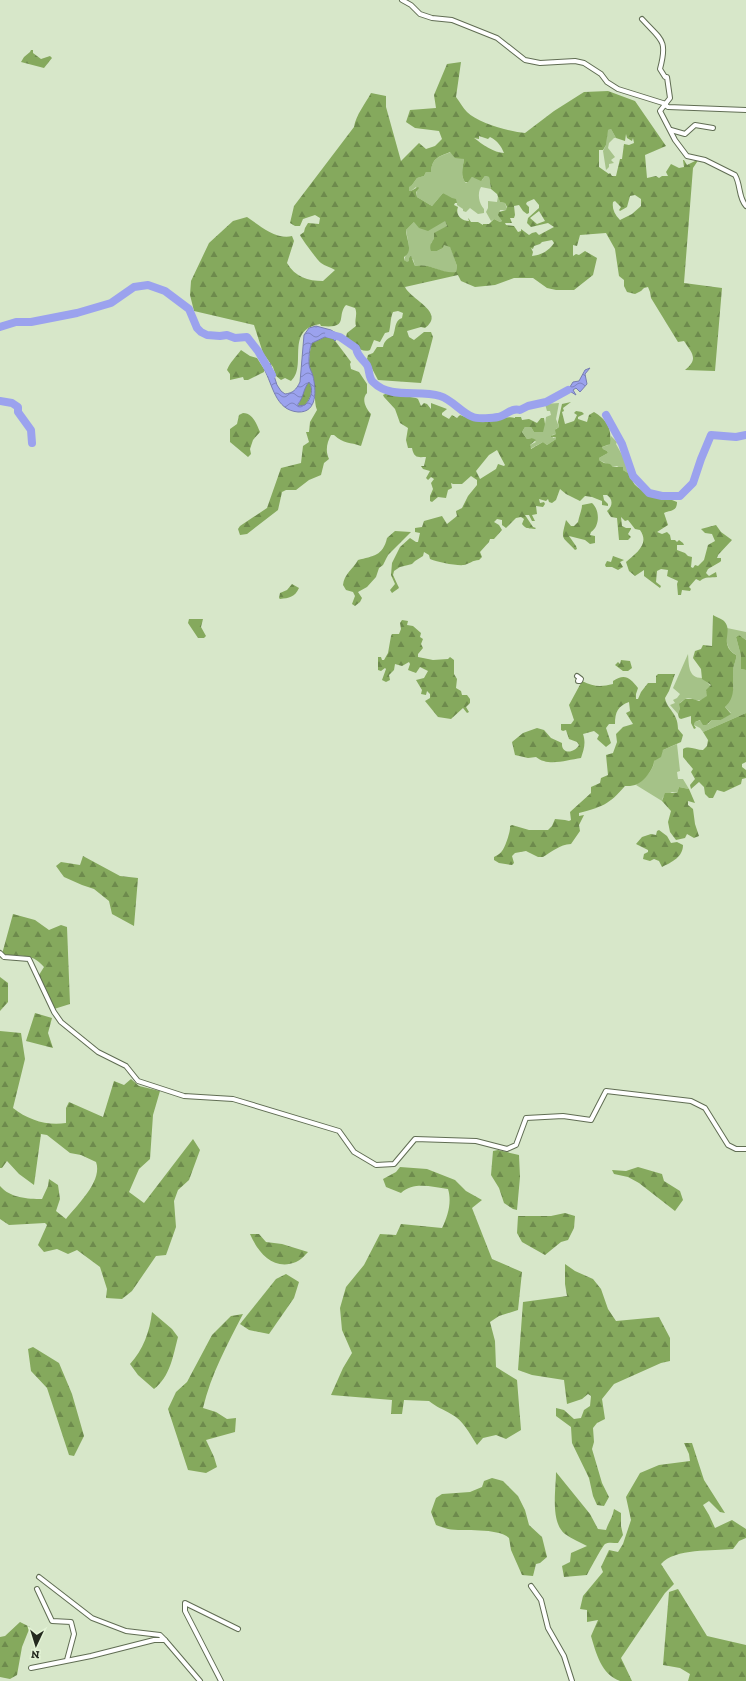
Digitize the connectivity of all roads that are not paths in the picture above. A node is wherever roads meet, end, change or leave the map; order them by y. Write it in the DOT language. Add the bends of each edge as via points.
graph roads {
  1 [pos="402,0"];
  2 [pos="413,0"];
  3 [pos="411,5"];
  4 [pos="642,19"];
  5 [pos="666,105"];
  6 [pos="746,110"];
  7 [pos="712,128"];
  8 [pos="671,130"];
  9 [pos="746,206"];
  10 [pos="0,953"];
  11 [pos="746,1149"];
  12 [pos="39,1577"];
  13 [pos="531,1586"];
  14 [pos="37,1590"];
  15 [pos="238,1629"];
  16 [pos="165,1640"];
  17 [pos="67,1660"];
  18 [pos="31,1668"];
  19 [pos="200,1681"];
  20 [pos="221,1681"];
  21 [pos="572,1681"];
  1 -- 3 [label="street"];
  2 -- 3 [label="street"];
  3 -- 5 [label="street" via="420,14 458,22 497,38 525,60 540,63 584,63 618,89"];
  4 -- 5 [label="street" via="661,39 664,51 660,69 667,77 670,98"];
  5 -- 6 [label="street"];
  5 -- 8 [label="street" via="660,111"];
  7 -- 8 [label="street" via="695,125 686,134"];
  8 -- 9 [label="street" via="687,156 705,160 735,175 738,179 740,197"];
  10 -- 11 [label="street" via="4,957 29,959 61,1022 98,1052 126,1066 138,1081 184,1096 233,1099 339,1131 354,1152 376,1165 394,1164 415,1138 476,1141 508,1149 516,1145 526,1118 563,1116 591,1120 606,1091 691,1101 705,1108 728,1145 736,1149"];
  12 -- 16 [label="street" via="92,1618 126,1631 160,1635"];
  13 -- 21 [label="street" via="541,1600 548,1628 564,1656"];
  14 -- 17 [label="street" via="52,1621 71,1622 74,1634"];
  15 -- 20 [label="street" via="185,1602 185,1610"];
  16 -- 17 [label="street" via="154,1640"];
  16 -- 19 [label="street"];
  17 -- 18 [label="street"];
}
